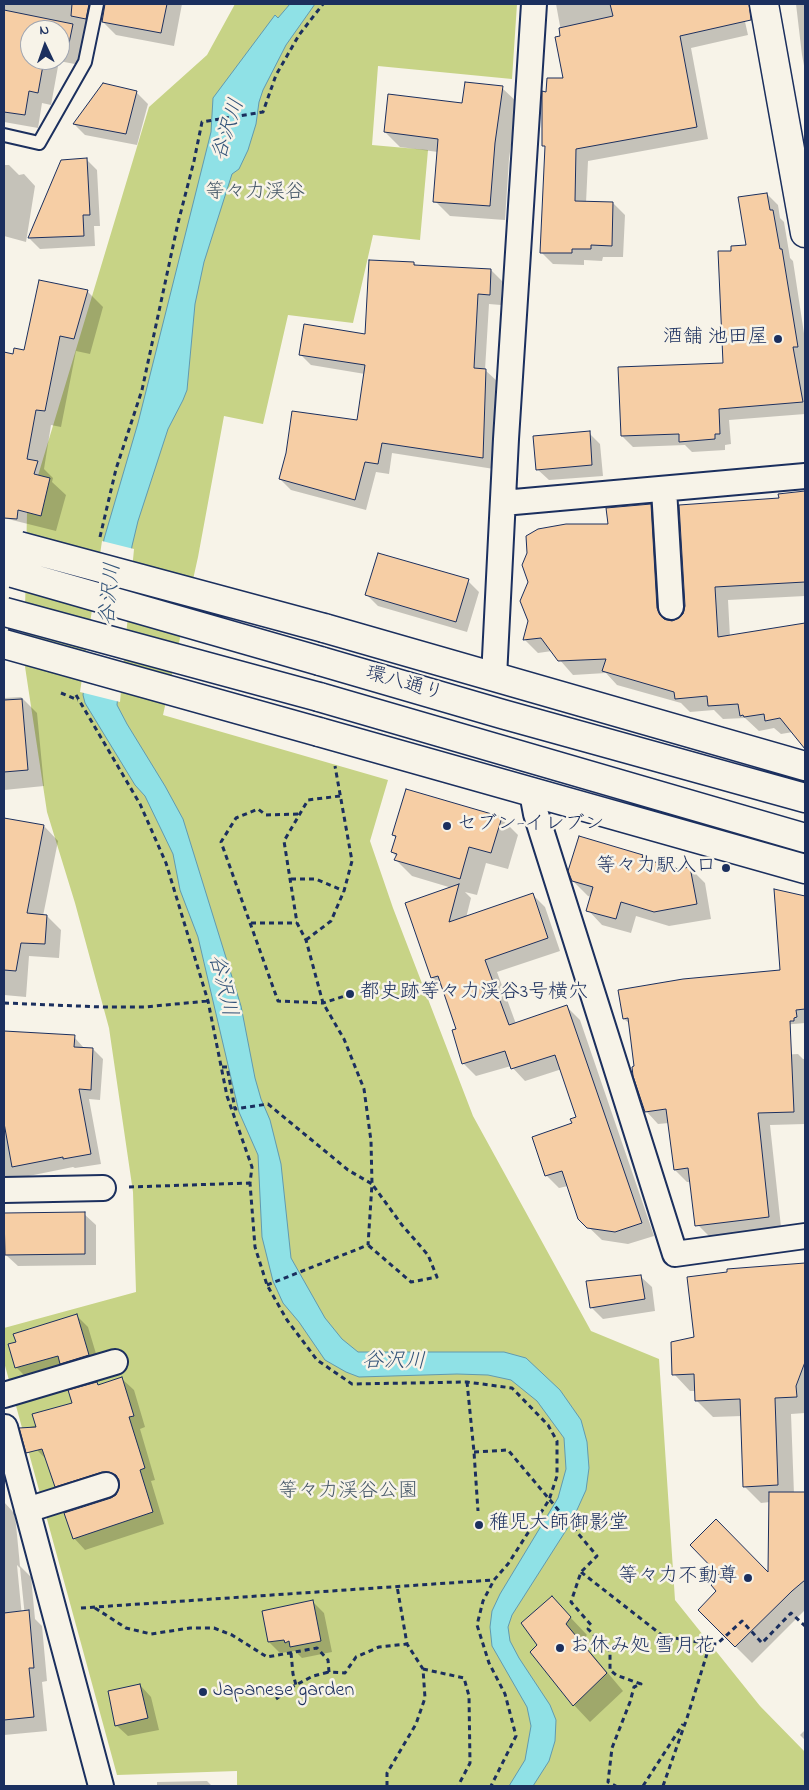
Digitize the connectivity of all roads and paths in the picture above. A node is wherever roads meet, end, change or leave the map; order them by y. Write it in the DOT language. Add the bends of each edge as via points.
graph roads {
  1 [pos="97,4"];
  2 [pos="323,4"];
  3 [pos="534,4"];
  4 [pos="764,4"];
  5 [pos="4,135"];
  6 [pos="804,221"];
  7 [pos="805,476"];
  8 [pos="664,489"];
  9 [pos="503,503"];
  10 [pos="98,545"];
  11 [pos="11,546"];
  12 [pos="8,572"];
  13 [pos="671,607"];
  14 [pos="4,612"];
  15 [pos="4,644"];
  16 [pos="494,677"];
  17 [pos="75,692"];
  18 [pos="334,764"];
  19 [pos="802,764"];
  20 [pos="532,793"];
  21 [pos="340,796"];
  22 [pos="805,798"];
  23 [pos="298,814"];
  24 [pos="805,838"];
  25 [pos="805,869"];
  26 [pos="290,879"];
  27 [pos="344,891"];
  28 [pos="251,923"];
  29 [pos="298,923"];
  30 [pos="306,940"];
  31 [pos="348,995"];
  32 [pos="208,1001"];
  33 [pos="4,1003"];
  34 [pos="323,1003"];
  35 [pos="222,1067"];
  36 [pos="250,1183"];
  37 [pos="372,1184"];
  38 [pos="113,1188"];
  39 [pos="4,1190"];
  40 [pos="805,1236"];
  41 [pos="368,1245"];
  42 [pos="267,1285"];
  43 [pos="115,1362"];
  44 [pos="467,1382"];
  45 [pos="4,1395"];
  46 [pos="4,1425"];
  47 [pos="474,1452"];
  48 [pos="106,1485"];
  49 [pos="550,1500"];
  50 [pos="27,1510"];
  51 [pos="478,1511"];
  52 [pos="581,1572"];
  53 [pos="494,1580"];
  54 [pos="397,1586"];
  55 [pos="94,1608"];
  56 [pos="53,1610"];
  57 [pos="805,1626"];
  58 [pos="407,1644"];
  59 [pos="710,1644"];
  60 [pos="290,1652"];
  61 [pos="423,1669"];
  62 [pos="329,1672"];
  63 [pos="296,1685"];
  64 [pos="276,1699"];
  65 [pos="687,1718"];
  66 [pos="101,1786"];
  67 [pos="387,1786"];
  68 [pos="458,1786"];
  69 [pos="492,1786"];
  70 [pos="616,1786"];
  71 [pos="643,1786"];
  72 [pos="663,1786"];
  1 -- 5 [label="lane" via="85,62 38,143"];
  2 -- 10 [label="path" via="299,35 276,75 263,112 202,122 142,390 116,469"];
  3 -- 9 [label="street"];
  4 -- 6 [label="main road"];
  7 -- 8 [label="street"];
  8 -- 9 [label="street"];
  8 -- 13 [label="street"];
  9 -- 16 [label="street"];
  11 -- 16 [label="main road, bridge" via="324,628"];
  12 -- 22 [label="main road, 環八通り, bridge"];
  14 -- 24 [label="main road, 環八通り, bridge" via="319,697"];
  15 -- 20 [label="main road, bridge"];
  16 -- 19 [label="main road"];
  17 -- 32 [label="path" via="140,804 166,863"];
  18 -- 21 [label="path"];
  20 -- 25 [label="main road"];
  20 -- 40 [label="street" via="675,1254"];
  21 -- 23 [label="path" via="308,800"];
  21 -- 27 [label="path" via="352,861"];
  23 -- 26 [label="path" via="284,841"];
  23 -- 28 [label="path" via="266,815 258,809 236,818 221,842"];
  26 -- 27 [label="path" via="316,879"];
  26 -- 29 [label="path"];
  27 -- 30 [label="path" via="331,921"];
  28 -- 29 [label="path"];
  28 -- 34 [label="path" via="278,1001"];
  29 -- 30 [label="path"];
  30 -- 34 [label="path"];
  31 -- 34 [label="path"];
  32 -- 33 [label="path" via="144,1007"];
  32 -- 35 [label="path"];
  34 -- 37 [label="path" via="344,1038 364,1089 371,1142"];
  35 -- 36 [label="path" via="227,1096 252,1167"];
  35 -- 37 [label="path" via="227,1067 235,1109 268,1104 348,1170"];
  36 -- 38 [label="path"];
  36 -- 42 [label="path" via="255,1247"];
  37 -- 41 [label="path"];
  37 -- 41 [label="path" via="428,1255 437,1277 411,1282"];
  38 -- 39 [label="street"];
  41 -- 42 [label="path"];
  42 -- 44 [label="path" via="316,1360 352,1384"];
  43 -- 45 [label="street"];
  44 -- 47 [label="path"];
  44 -- 49 [label="path" via="512,1388 548,1425 557,1441 556,1476"];
  46 -- 50 [label="street"];
  47 -- 49 [label="path" via="508,1450"];
  47 -- 51 [label="path"];
  48 -- 50 [label="street"];
  49 -- 52 [label="path" via="597,1556"];
  49 -- 53 [label="path"];
  50 -- 56 [label="street"];
  52 -- 59 [label="path" via="663,1636"];
  52 -- 70 [label="path" via="571,1602 592,1625 588,1629 610,1651 610,1670 641,1684 634,1687 612,1748 608,1782"];
  53 -- 54 [label="path"];
  53 -- 69 [label="path" via="483,1601 477,1625 489,1662 505,1694 516,1736"];
  54 -- 55 [label="path"];
  54 -- 58 [label="path"];
  55 -- 56 [label="path"];
  55 -- 60 [label="path" via="126,1628 151,1634 214,1628 267,1657"];
  56 -- 66 [label="street"];
  57 -- 59 [label="path" via="791,1614 762,1643 742,1621 717,1644"];
  58 -- 61 [label="path"];
  58 -- 62 [label="path" via="379,1647 356,1657 346,1673"];
  59 -- 65 [label="path"];
  60 -- 62 [label="path" via="317,1648 328,1660"];
  60 -- 63 [label="path"];
  61 -- 67 [label="path" via="425,1698 416,1724 387,1773"];
  61 -- 68 [label="path" via="464,1678 469,1696 470,1763"];
  62 -- 63 [label="path"];
  63 -- 64 [label="path"];
  65 -- 71 [label="path"];
  65 -- 72 [label="path"];
}
